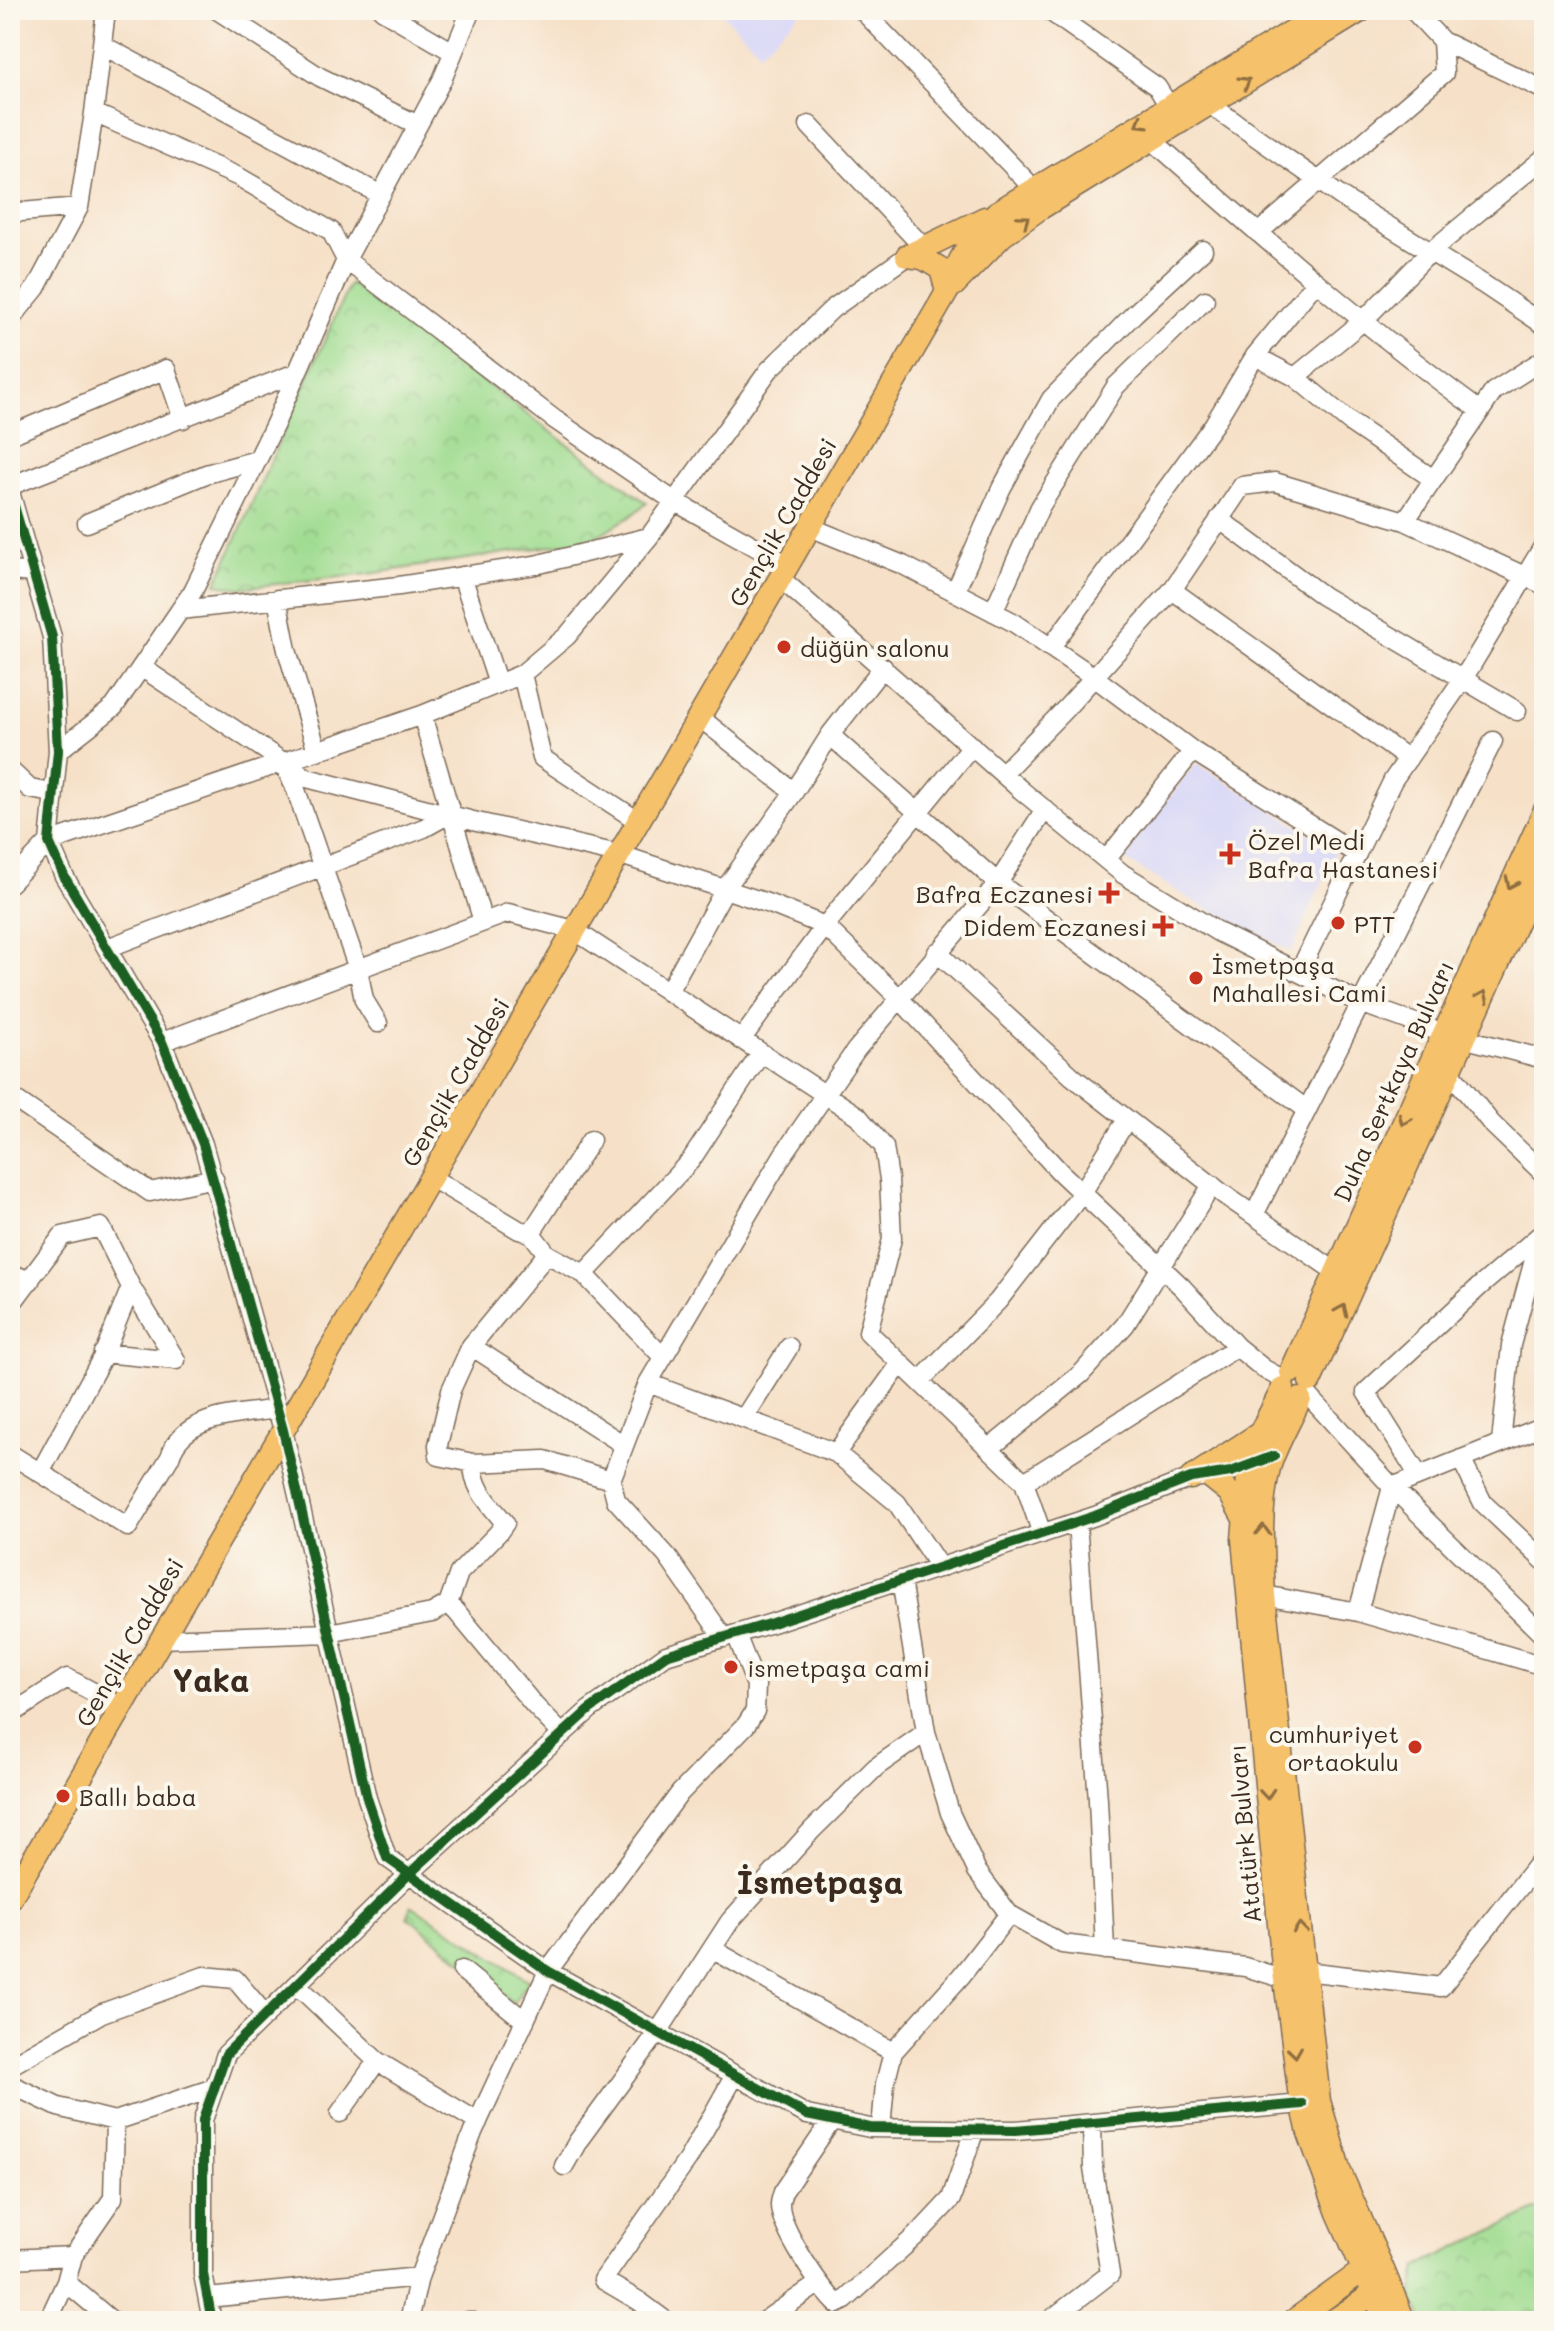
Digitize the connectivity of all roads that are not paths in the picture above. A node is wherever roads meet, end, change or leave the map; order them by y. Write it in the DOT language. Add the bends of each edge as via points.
graph roads {
  1 [pos="106,10"];
  2 [pos="217,10"];
  3 [pos="382,10"];
  4 [pos="471,10"];
  5 [pos="862,10"];
  6 [pos="1048,10"];
  7 [pos="1327,10"];
  8 [pos="1362,10"];
  9 [pos="1413,10"];
  10 [pos="1442,41"];
  11 [pos="102,45"];
  12 [pos="453,52"];
  13 [pos="1544,90"];
  14 [pos="1209,104"];
  15 [pos="1169,106"];
  16 [pos="94,113"];
  17 [pos="418,125"];
  18 [pos="809,125"];
  19 [pos="1152,140"];
  20 [pos="1544,158"];
  21 [pos="1321,180"];
  22 [pos="1034,189"];
  23 [pos="381,195"];
  24 [pos="79,207"];
  25 [pos="10,213"];
  26 [pos="996,213"];
  27 [pos="1258,233"];
  28 [pos="1203,250"];
  29 [pos="963,251"];
  30 [pos="915,252"];
  31 [pos="986,252"];
  32 [pos="1430,252"];
  33 [pos="346,260"];
  34 [pos="1316,282"];
  35 [pos="947,292"];
  36 [pos="1205,300"];
  37 [pos="10,320"];
  38 [pos="1363,321"];
  39 [pos="1544,325"];
  40 [pos="1255,356"];
  41 [pos="1544,359"];
  42 [pos="298,372"];
  43 [pos="1295,377"];
  44 [pos="1480,411"];
  45 [pos="183,419"];
  46 [pos="10,435"];
  47 [pos="257,460"];
  48 [pos="1433,479"];
  49 [pos="10,489"];
  50 [pos="674,501"];
  51 [pos="1219,519"];
  52 [pos="1405,521"];
  53 [pos="87,523"];
  54 [pos="810,527"];
  55 [pos="649,537"];
  56 [pos="1544,545"];
  57 [pos="10,571"];
  58 [pos="784,571"];
  59 [pos="34,573"];
  60 [pos="462,576"];
  61 [pos="1526,576"];
  62 [pos="1544,585"];
  63 [pos="1172,590"];
  64 [pos="955,592"];
  65 [pos="277,599"];
  66 [pos="180,610"];
  67 [pos="993,612"];
  68 [pos="1051,647"];
  69 [pos="141,667"];
  70 [pos="883,667"];
  71 [pos="522,674"];
  72 [pos="1094,677"];
  73 [pos="1463,679"];
  74 [pos="498,684"];
  75 [pos="1517,711"];
  76 [pos="422,715"];
  77 [pos="699,717"];
  78 [pos="830,735"];
  79 [pos="1493,741"];
  80 [pos="972,746"];
  81 [pos="58,751"];
  82 [pos="317,751"];
  83 [pos="1193,751"];
  84 [pos="1408,759"];
  85 [pos="283,762"];
  86 [pos="10,770"];
  87 [pos="1003,773"];
  88 [pos="794,792"];
  89 [pos="53,793"];
  90 [pos="1045,809"];
  91 [pos="1544,812"];
  92 [pos="451,813"];
  93 [pos="918,815"];
  94 [pos="638,821"];
  95 [pos="49,842"];
  96 [pos="618,854"];
  97 [pos="1357,854"];
  98 [pos="1106,860"];
  99 [pos="1544,862"];
  100 [pos="322,868"];
  101 [pos="10,883"];
  102 [pos="998,883"];
  103 [pos="725,889"];
  104 [pos="483,922"];
  105 [pos="825,926"];
  106 [pos="574,930"];
  107 [pos="107,948"];
  108 [pos="937,952"];
  109 [pos="358,969"];
  110 [pos="1299,972"];
  111 [pos="668,992"];
  112 [pos="899,998"];
  113 [pos="1360,1003"];
  114 [pos="378,1023"];
  115 [pos="1453,1036"];
  116 [pos="741,1040"];
  117 [pos="162,1042"];
  118 [pos="761,1053"];
  119 [pos="1544,1059"];
  120 [pos="1449,1070"];
  121 [pos="825,1095"];
  122 [pos="10,1096"];
  123 [pos="1306,1109"];
  124 [pos="1127,1119"];
  125 [pos="591,1140"];
  126 [pos="1544,1174"];
  127 [pos="430,1177"];
  128 [pos="214,1178"];
  129 [pos="1212,1185"];
  130 [pos="1082,1193"];
  131 [pos="1254,1215"];
  132 [pos="531,1233"];
  133 [pos="1543,1234"];
  134 [pos="547,1254"];
  135 [pos="1160,1267"];
  136 [pos="1336,1272"];
  137 [pos="10,1273"];
  138 [pos="584,1274"];
  139 [pos="30,1281"];
  140 [pos="131,1287"];
  141 [pos="10,1306"];
  142 [pos="471,1346"];
  143 [pos="789,1347"];
  144 [pos="1237,1347"];
  145 [pos="103,1353"];
  146 [pos="663,1357"];
  147 [pos="901,1363"];
  148 [pos="920,1381"];
  149 [pos="648,1383"];
  150 [pos="1296,1386"];
  151 [pos="744,1418"];
  152 [pos="280,1420"];
  153 [pos="1544,1426"];
  154 [pos="1260,1433"];
  155 [pos="1501,1443"];
  156 [pos="624,1445"];
  157 [pos="990,1448"];
  158 [pos="836,1453"];
  159 [pos="10,1454"];
  160 [pos="1274,1456"];
  161 [pos="1461,1459"];
  162 [pos="473,1463"];
  163 [pos="1249,1466"];
  164 [pos="41,1471"];
  165 [pos="1419,1476"];
  166 [pos="1200,1477"];
  167 [pos="611,1480"];
  168 [pos="1024,1482"];
  169 [pos="1392,1487"];
  170 [pos="1243,1517"];
  171 [pos="1077,1522"];
  172 [pos="1042,1534"];
  173 [pos="1544,1559"];
  174 [pos="940,1568"];
  175 [pos="901,1580"];
  176 [pos="1264,1595"];
  177 [pos="448,1604"];
  178 [pos="1358,1612"];
  179 [pos="329,1633"];
  180 [pos="730,1636"];
  181 [pos="1544,1636"];
  182 [pos="161,1639"];
  183 [pos="1544,1666"];
  184 [pos="121,1707"];
  185 [pos="10,1715"];
  186 [pos="926,1732"];
  187 [pos="562,1734"];
  188 [pos="1544,1856"];
  189 [pos="409,1874"];
  190 [pos="10,1899"];
  191 [pos="1009,1914"];
  192 [pos="712,1949"];
  193 [pos="1105,1950"];
  194 [pos="1282,1956"];
  195 [pos="1245,1967"];
  196 [pos="462,1970"];
  197 [pos="548,1971"];
  198 [pos="1295,1975"];
  199 [pos="298,1986"];
  200 [pos="266,2016"];
  201 [pos="525,2021"];
  202 [pos="658,2032"];
  203 [pos="893,2052"];
  204 [pos="377,2061"];
  205 [pos="10,2066"];
  206 [pos="735,2075"];
  207 [pos="10,2084"];
  208 [pos="214,2088"];
  209 [pos="1311,2102"];
  210 [pos="340,2113"];
  211 [pos="832,2120"];
  212 [pos="115,2121"];
  213 [pos="478,2122"];
  214 [pos="1092,2123"];
  215 [pos="881,2128"];
  216 [pos="975,2129"];
  217 [pos="564,2166"];
  218 [pos="73,2256"];
  219 [pos="10,2259"];
  220 [pos="1373,2272"];
  221 [pos="419,2277"];
  222 [pos="66,2282"];
  223 [pos="818,2284"];
  224 [pos="1373,2292"];
  225 [pos="208,2298"];
  226 [pos="209,2320"];
  227 [pos="48,2321"];
  228 [pos="112,2321"];
  229 [pos="409,2321"];
  230 [pos="666,2321"];
  231 [pos="764,2321"];
  232 [pos="1049,2321"];
  233 [pos="1293,2321"];
  234 [pos="1333,2321"];
  235 [pos="1386,2321"];
  236 [pos="1404,2321"];
  1 -- 11 [label="street"];
  2 -- 17 [label="street" via="320,77"];
  3 -- 12 [label="street"];
  4 -- 12 [label="street"];
  5 -- 22 [label="street"];
  6 -- 15 [label="street" via="1157,87"];
  7 -- 15 [label="main road"];
  14 -- 8 [label="main road, one-way"];
  9 -- 10 [label="street"];
  10 -- 13 [label="street"];
  10 -- 21 [label="street" via="1444,73"];
  11 -- 16 [label="street"];
  11 -- 23 [label="street"];
  12 -- 17 [label="street"];
  14 -- 19 [label="main road"];
  14 -- 21 [label="street"];
  15 -- 22 [label="main road, one-way"];
  16 -- 24 [label="street"];
  16 -- 33 [label="street" via="239,177 331,231"];
  17 -- 23 [label="street"];
  18 -- 30 [label="street"];
  19 -- 27 [label="street"];
  31 -- 19 [label="main road, one-way" via="1039,209"];
  20 -- 32 [label="street"];
  21 -- 27 [label="street"];
  21 -- 32 [label="street"];
  22 -- 26 [label="main road"];
  23 -- 33 [label="street"];
  24 -- 25 [label="street"];
  24 -- 37 [label="street" via="36,288"];
  26 -- 29 [label="main road"];
  26 -- 30 [label="main road"];
  27 -- 34 [label="street"];
  28 -- 64 [label="street" via="1051,399 1001,489"];
  29 -- 30 [label="main road"];
  29 -- 31 [label="main road"];
  29 -- 35 [label="main road"];
  30 -- 35 [label="main road" via="941,269"];
  30 -- 50 [label="street" via="832,309 769,370"];
  31 -- 35 [label="main road"];
  32 -- 38 [label="street"];
  32 -- 39 [label="street"];
  33 -- 42 [label="street"];
  33 -- 50 [label="street" via="554,419"];
  34 -- 38 [label="street"];
  34 -- 40 [label="street"];
  35 -- 54 [label="main road, Gençlik Caddesi"];
  36 -- 67 [label="street" via="1116,386 1040,507"];
  38 -- 43 [label="street"];
  38 -- 44 [label="street"];
  40 -- 43 [label="street"];
  40 -- 68 [label="street" via="1214,424"];
  41 -- 44 [label="street" via="1494,391"];
  42 -- 45 [label="street"];
  42 -- 47 [label="street"];
  43 -- 48 [label="street"];
  44 -- 48 [label="street"];
  45 -- 46 [label="street" via="166,369"];
  45 -- 49 [label="street"];
  47 -- 53 [label="street" via="206,474"];
  47 -- 66 [label="street"];
  48 -- 52 [label="street"];
  49 -- 59 [label="street"];
  50 -- 55 [label="street"];
  50 -- 58 [label="street"];
  51 -- 52 [label="street" via="1242,486 1275,482"];
  51 -- 63 [label="street"];
  51 -- 73 [label="street" via="1323,596"];
  52 -- 61 [label="street"];
  54 -- 58 [label="main road, Gençlik Caddesi"];
  54 -- 64 [label="street"];
  55 -- 60 [label="street" via="535,565"];
  55 -- 71 [label="street" via="567,636"];
  56 -- 61 [label="street"];
  57 -- 59 [label="street"];
  58 -- 70 [label="street"];
  58 -- 77 [label="main road, Gençlik Caddesi"];
  59 -- 81 [label="street" via="52,637"];
  60 -- 65 [label="street"];
  60 -- 74 [label="street"];
  61 -- 62 [label="street"];
  61 -- 73 [label="street"];
  63 -- 72 [label="street"];
  63 -- 84 [label="street"];
  64 -- 67 [label="street"];
  65 -- 66 [label="street"];
  65 -- 82 [label="street"];
  66 -- 69 [label="street"];
  67 -- 68 [label="street"];
  68 -- 72 [label="street"];
  69 -- 81 [label="street" via="114,707"];
  69 -- 85 [label="street"];
  70 -- 78 [label="street"];
  70 -- 80 [label="street"];
  71 -- 74 [label="street"];
  71 -- 94 [label="street" via="542,758"];
  72 -- 83 [label="street"];
  72 -- 87 [label="street"];
  73 -- 75 [label="street"];
  73 -- 84 [label="street"];
  74 -- 76 [label="street"];
  76 -- 82 [label="street"];
  76 -- 92 [label="street"];
  77 -- 88 [label="street"];
  77 -- 94 [label="main road, Gençlik Caddesi"];
  78 -- 88 [label="street"];
  78 -- 93 [label="street"];
  79 -- 113 [label="street"];
  80 -- 87 [label="street"];
  80 -- 93 [label="street"];
  81 -- 89 [label="street"];
  82 -- 85 [label="street"];
  83 -- 97 [label="street"];
  83 -- 98 [label="street"];
  84 -- 97 [label="street"];
  85 -- 92 [label="street" via="307,778"];
  85 -- 95 [label="street"];
  85 -- 100 [label="street"];
  86 -- 89 [label="street" via="30,789"];
  87 -- 90 [label="street"];
  88 -- 103 [label="street"];
  89 -- 95 [label="street"];
  90 -- 98 [label="street"];
  90 -- 102 [label="street"];
  91 -- 115 [label="main road, Duha Sertkaya Bulvarı, one-way"];
  92 -- 96 [label="street"];
  92 -- 100 [label="street"];
  92 -- 104 [label="street"];
  93 -- 102 [label="street"];
  93 -- 105 [label="street"];
  94 -- 96 [label="main road, Gençlik Caddesi"];
  95 -- 101 [label="street"];
  95 -- 107 [label="street"];
  96 -- 103 [label="street"];
  96 -- 106 [label="main road, Gençlik Caddesi"];
  97 -- 110 [label="street"];
  98 -- 110 [label="street" via="1218,932"];
  115 -- 99 [label="main road, Duha Sertkaya Bulvarı, one-way"];
  100 -- 107 [label="street"];
  100 -- 109 [label="street"];
  102 -- 108 [label="street"];
  102 -- 123 [label="street"];
  103 -- 105 [label="street"];
  103 -- 111 [label="street"];
  104 -- 106 [label="street" via="508,913"];
  104 -- 109 [label="street"];
  105 -- 112 [label="street"];
  105 -- 116 [label="street"];
  106 -- 111 [label="street"];
  106 -- 127 [label="main road, Gençlik Caddesi"];
  107 -- 117 [label="street"];
  108 -- 112 [label="street"];
  108 -- 124 [label="street" via="1073,1077"];
  109 -- 114 [label="street" via="364,1000"];
  109 -- 117 [label="street"];
  110 -- 113 [label="street"];
  111 -- 116 [label="street"];
  112 -- 121 [label="street"];
  112 -- 130 [label="street"];
  113 -- 115 [label="street"];
  113 -- 123 [label="street"];
  115 -- 119 [label="street"];
  115 -- 120 [label="main road, Duha Sertkaya Bulvarı"];
  115 -- 136 [label="main road, Duha Sertkaya Bulvarı, one-way"];
  116 -- 118 [label="street"];
  117 -- 128 [label="street"];
  118 -- 121 [label="street"];
  118 -- 138 [label="street" via="691,1160"];
  120 -- 126 [label="street" via="1491,1123"];
  150 -- 120 [label="main road, Duha Sertkaya Bulvarı, one-way"];
  121 -- 146 [label="street" via="783,1155"];
  121 -- 147 [label="street" via="858,1116 884,1147 892,1239 868,1332"];
  122 -- 128 [label="street" via="150,1192"];
  123 -- 131 [label="street"];
  124 -- 129 [label="street"];
  124 -- 130 [label="street"];
  125 -- 132 [label="street"];
  127 -- 132 [label="street"];
  127 -- 152 [label="main road, Gençlik Caddesi"];
  128 -- 152 [label="street"];
  129 -- 131 [label="street"];
  129 -- 135 [label="street"];
  130 -- 135 [label="street"];
  130 -- 148 [label="street" via="998,1301"];
  131 -- 136 [label="street"];
  132 -- 134 [label="street"];
  133 -- 155 [label="street" via="1511,1345"];
  133 -- 165 [label="street" via="1366,1392"];
  134 -- 138 [label="street"];
  134 -- 142 [label="street"];
  135 -- 144 [label="street"];
  135 -- 157 [label="street" via="1125,1325 1081,1374"];
  136 -- 150 [label="main road, Duha Sertkaya Bulvarı"];
  137 -- 139 [label="street"];
  138 -- 146 [label="street"];
  139 -- 140 [label="street" via="62,1236 101,1227"];
  139 -- 141 [label="street"];
  140 -- 145 [label="street"];
  140 -- 145 [label="street" via="176,1360"];
  142 -- 156 [label="street"];
  142 -- 162 [label="street" via="451,1390 438,1445 439,1456"];
  143 -- 151 [label="street"];
  144 -- 150 [label="street"];
  144 -- 168 [label="street"];
  145 -- 164 [label="street"];
  146 -- 149 [label="street"];
  147 -- 148 [label="street"];
  147 -- 158 [label="street"];
  148 -- 157 [label="street"];
  149 -- 151 [label="street"];
  149 -- 156 [label="street"];
  150 -- 154 [label="main road, Atatürk Bulvarı"];
  150 -- 160 [label="main road, Duha Sertkaya Bulvarı"];
  150 -- 169 [label="street"];
  151 -- 158 [label="street"];
  152 -- 164 [label="street" via="197,1423 174,1445 128,1527"];
  152 -- 179 [label="street"];
  152 -- 182 [label="main road, Gençlik Caddesi"];
  153 -- 155 [label="street"];
  154 -- 163 [label="main road, Atatürk Bulvarı"];
  154 -- 166 [label="main road"];
  155 -- 161 [label="street"];
  156 -- 167 [label="street"];
  157 -- 168 [label="street"];
  158 -- 174 [label="street" via="897,1503"];
  159 -- 164 [label="street"];
  160 -- 163 [label="street"];
  176 -- 160 [label="main road, Duha Sertkaya Bulvarı, one-way" via="1264,1510"];
  161 -- 165 [label="street"];
  161 -- 173 [label="street" via="1483,1503"];
  162 -- 167 [label="street" via="545,1460"];
  162 -- 177 [label="street" via="479,1491 505,1523 459,1573"];
  163 -- 166 [label="street"];
  163 -- 170 [label="main road, Atatürk Bulvarı"];
  165 -- 169 [label="street"];
  166 -- 170 [label="main road" via="1219,1481"];
  166 -- 171 [label="street"];
  167 -- 180 [label="street" via="616,1500"];
  168 -- 172 [label="street"];
  169 -- 178 [label="street"];
  169 -- 181 [label="street"];
  170 -- 194 [label="main road, Atatürk Bulvarı, one-way"];
  171 -- 172 [label="street"];
  171 -- 193 [label="street"];
  172 -- 174 [label="street"];
  174 -- 175 [label="street"];
  175 -- 180 [label="street"];
  175 -- 186 [label="street"];
  176 -- 178 [label="street"];
  198 -- 176 [label="main road, Duha Sertkaya Bulvarı, one-way"];
  177 -- 179 [label="street" via="432,1613"];
  177 -- 187 [label="street"];
  178 -- 183 [label="street"];
  179 -- 182 [label="street"];
  179 -- 189 [label="street" via="367,1798 387,1858"];
  180 -- 187 [label="street" via="666,1655"];
  180 -- 197 [label="street" via="756,1685 755,1711 680,1793"];
  182 -- 184 [label="main road, Gençlik Caddesi"];
  184 -- 185 [label="street" via="67,1678"];
  184 -- 190 [label="main road, Gençlik Caddesi"];
  186 -- 191 [label="street" via="950,1813 977,1871"];
  186 -- 192 [label="street" via="876,1767 812,1830 730,1921"];
  187 -- 189 [label="street"];
  188 -- 198 [label="street" via="1441,1987"];
  189 -- 197 [label="street"];
  189 -- 199 [label="street"];
  191 -- 193 [label="street" via="1062,1944"];
  191 -- 203 [label="street"];
  192 -- 202 [label="street"];
  192 -- 203 [label="street"];
  193 -- 195 [label="street"];
  194 -- 195 [label="street"];
  194 -- 198 [label="main road"];
  195 -- 198 [label="street"];
  196 -- 201 [label="street"];
  197 -- 201 [label="street"];
  197 -- 202 [label="street"];
  198 -- 209 [label="main road, Duha Sertkaya Bulvarı"];
  199 -- 200 [label="street"];
  199 -- 204 [label="street"];
  200 -- 205 [label="street" via="235,1979 204,1976 102,2013"];
  200 -- 208 [label="street" via="226,2054"];
  201 -- 213 [label="street"];
  202 -- 206 [label="street"];
  202 -- 217 [label="street"];
  203 -- 215 [label="street"];
  204 -- 210 [label="street"];
  204 -- 213 [label="street"];
  206 -- 211 [label="street" via="807,2115"];
  206 -- 230 [label="street" via="688,2159 603,2280"];
  207 -- 212 [label="street" via="58,2107"];
  208 -- 212 [label="street"];
  208 -- 225 [label="street" via="203,2120 203,2274"];
  209 -- 214 [label="street"];
  209 -- 220 [label="main road, Duha Sertkaya Bulvarı"];
  211 -- 215 [label="street"];
  211 -- 223 [label="street" via="779,2205"];
  212 -- 218 [label="street" via="113,2198"];
  213 -- 221 [label="street"];
  214 -- 216 [label="street"];
  214 -- 232 [label="street" via="1093,2168 1110,2274"];
  215 -- 216 [label="street"];
  216 -- 223 [label="street" via="951,2199 922,2230 845,2300 837,2304"];
  218 -- 219 [label="street"];
  218 -- 222 [label="street"];
  220 -- 224 [label="main road" via="1379,2285"];
  220 -- 233 [label="main road"];
  220 -- 236 [label="main road, Duha Sertkaya Bulvarı"];
  221 -- 225 [label="street"];
  221 -- 229 [label="street"];
  222 -- 227 [label="street"];
  222 -- 228 [label="street"];
  223 -- 231 [label="street"];
  224 -- 234 [label="main road"];
  224 -- 235 [label="main road"];
  225 -- 226 [label="street"];
}
